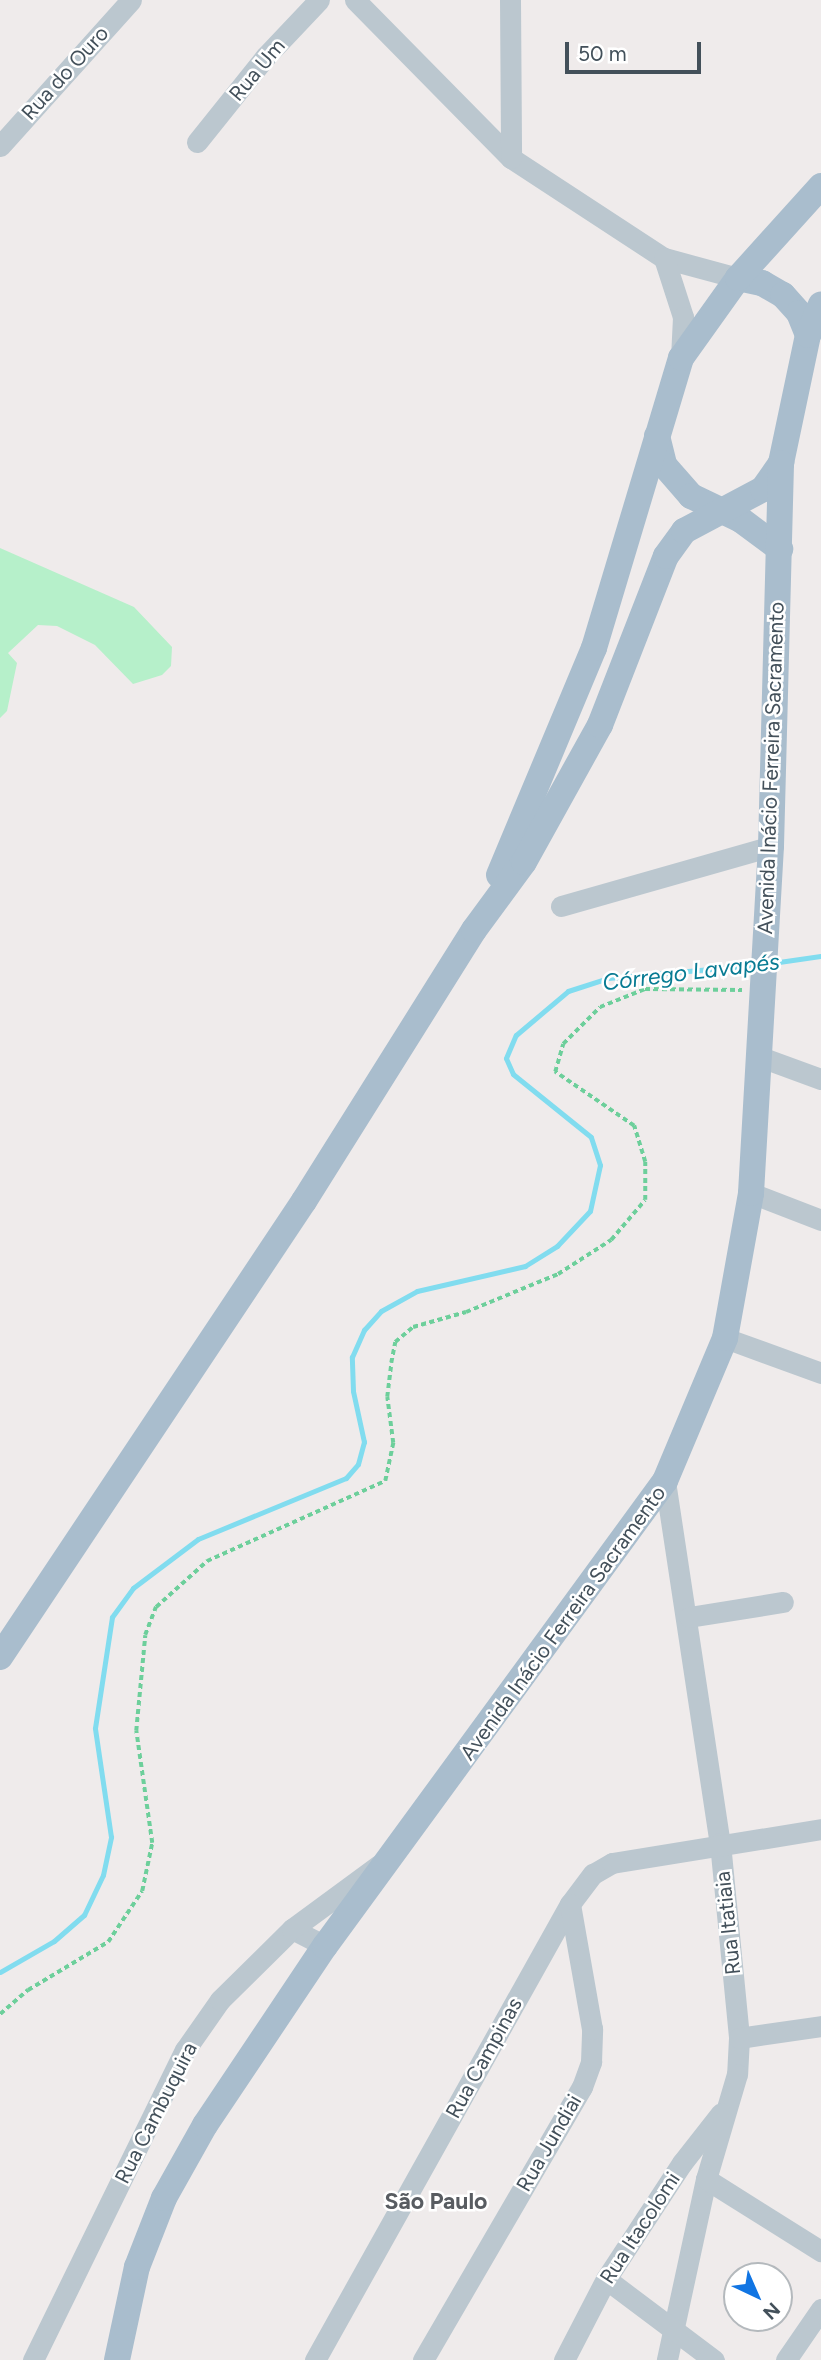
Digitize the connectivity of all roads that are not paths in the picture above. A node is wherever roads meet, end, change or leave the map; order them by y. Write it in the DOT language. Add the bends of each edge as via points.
graph roads {
  1 [pos="131,0"];
  2 [pos="319,0"];
  3 [pos="355,0"];
  4 [pos="510,0"];
  5 [pos="197,142"];
  6 [pos="0,146"];
  7 [pos="511,158"];
  8 [pos="821,186"];
  9 [pos="664,258"];
  10 [pos="738,278"];
  11 [pos="821,305"];
  12 [pos="808,335"];
  13 [pos="681,358"];
  14 [pos="657,436"];
  15 [pos="781,463"];
  16 [pos="719,509"];
  17 [pos="780,549"];
  18 [pos="771,846"];
  19 [pos="561,906"];
  20 [pos="474,930"];
  21 [pos="758,1056"];
  22 [pos="821,1079"];
  23 [pos="751,1193"];
  24 [pos="821,1220"];
  25 [pos="725,1338"];
  26 [pos="821,1373"];
  27 [pos="665,1481"];
  28 [pos="783,1602"];
  29 [pos="689,1618"];
  30 [pos="0,1657"];
  31 [pos="821,1829"];
  32 [pos="720,1843"];
  33 [pos="396,1854"];
  34 [pos="570,1904"];
  35 [pos="292,1929"];
  36 [pos="325,1946"];
  37 [pos="821,2026"];
  38 [pos="739,2038"];
  39 [pos="729,2104"];
  40 [pos="706,2179"];
  41 [pos="821,2251"];
  42 [pos="606,2279"];
  43 [pos="821,2309"];
  44 [pos="673,2329"];
  45 [pos="33,2360"];
  46 [pos="117,2360"];
  47 [pos="314,2360"];
  48 [pos="423,2360"];
  49 [pos="564,2360"];
  50 [pos="667,2360"];
  51 [pos="714,2360"];
  52 [pos="786,2360"];
  1 -- 6 [label="street, Rua do Ouro"];
  2 -- 5 [label="street, Rua Um" via="266,56"];
  3 -- 7 [label="street"];
  4 -- 7 [label="street"];
  7 -- 9 [label="street"];
  8 -- 10 [label="main road"];
  9 -- 10 [label="street"];
  9 -- 13 [label="street" via="683,317"];
  10 -- 12 [label="main road" via="762,283 783,295 799,313"];
  10 -- 13 [label="main road"];
  11 -- 12 [label="main road, Avenida Inácio Ferreira Sacramento"];
  12 -- 15 [label="main road, Avenida Inácio Ferreira Sacramento"];
  13 -- 14 [label="main road"];
  14 -- 16 [label="main road" via="664,465 674,480 691,496"];
  14 -- 20 [label="main road" via="594,648 560,739"];
  15 -- 16 [label="main road" via="749,499"];
  15 -- 17 [label="main road, Avenida Inácio Ferreira Sacramento"];
  16 -- 17 [label="main road"];
  16 -- 20 [label="main road" via="684,531 666,556 594,738 524,862"];
  17 -- 18 [label="main road, Avenida Inácio Ferreira Sacramento" via="773,652"];
  18 -- 19 [label="street"];
  18 -- 21 [label="main road, Avenida Inácio Ferreira Sacramento"];
  20 -- 30 [label="main road" via="304,1201"];
  21 -- 22 [label="street"];
  21 -- 23 [label="main road, Avenida Inácio Ferreira Sacramento"];
  23 -- 24 [label="street"];
  23 -- 25 [label="main road, Avenida Inácio Ferreira Sacramento"];
  25 -- 26 [label="street"];
  25 -- 27 [label="main road, Avenida Inácio Ferreira Sacramento"];
  27 -- 29 [label="street, Rua Itatiaia"];
  27 -- 33 [label="main road, Avenida Inácio Ferreira Sacramento"];
  28 -- 29 [label="street"];
  29 -- 32 [label="street, Rua Itatiaia"];
  31 -- 32 [label="street, Rua Campinas"];
  32 -- 34 [label="street, Rua Campinas" via="612,1863 593,1874"];
  32 -- 38 [label="street, Rua Itatiaia"];
  33 -- 35 [label="street, Rua Cambuquira"];
  33 -- 36 [label="main road, Avenida Inácio Ferreira Sacramento"];
  34 -- 47 [label="street, Rua Campinas"];
  34 -- 48 [label="street, Rua Jundiai" via="592,2029 591,2062 582,2087"];
  35 -- 36 [label="street"];
  35 -- 45 [label="street, Rua Cambuquira" via="220,2000 185,2050"];
  36 -- 46 [label="main road, Avenida Inácio Ferreira Sacramento" via="205,2125 164,2198 138,2267"];
  37 -- 38 [label="street"];
  38 -- 39 [label="street, Rua Itatiaia"];
  39 -- 40 [label="street, Rua Itatiaia"];
  39 -- 42 [label="street, Rua Itacolomi" via="682,2163"];
  40 -- 41 [label="street"];
  40 -- 44 [label="street, Rua Itatiaia"];
  42 -- 44 [label="street"];
  42 -- 49 [label="street, Rua Itacolomi"];
  43 -- 52 [label="street"];
  44 -- 50 [label="street, Rua Itatiaia"];
  44 -- 51 [label="street"];
}
